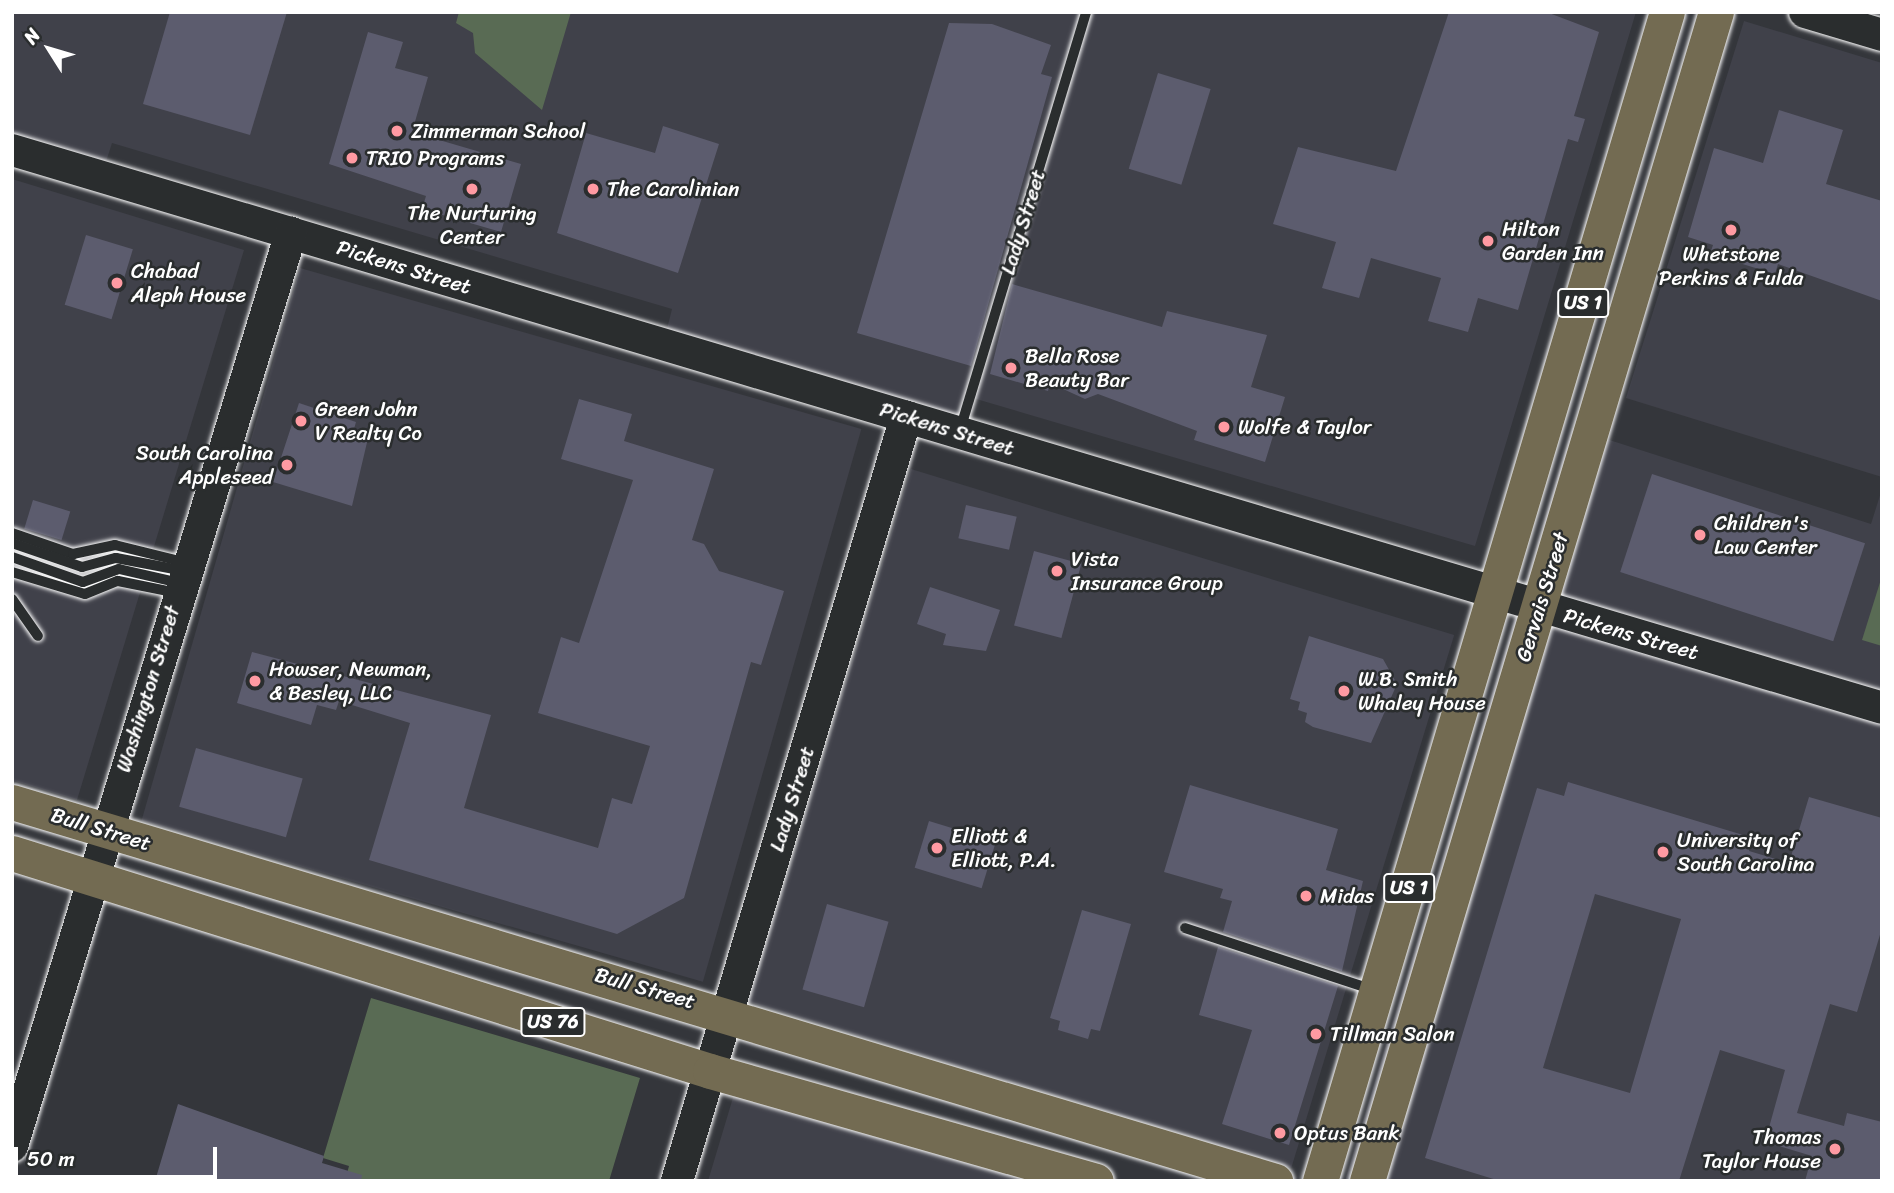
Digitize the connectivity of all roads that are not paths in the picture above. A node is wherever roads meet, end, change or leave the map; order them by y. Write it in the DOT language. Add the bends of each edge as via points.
graph roads {
  1 [pos="1086,12"];
  2 [pos="1667,12"];
  3 [pos="1716,12"];
  4 [pos="1823,15"];
  5 [pos="1882,35"];
  6 [pos="12,150"];
  7 [pos="290,233"];
  8 [pos="906,417"];
  9 [pos="959,433"];
  10 [pos="12,533"];
  11 [pos="12,543"];
  12 [pos="12,558"];
  13 [pos="12,572"];
  14 [pos="183,578"];
  15 [pos="1498,594"];
  16 [pos="12,599"];
  17 [pos="1539,606"];
  18 [pos="38,636"];
  19 [pos="1882,708"];
  20 [pos="12,802"];
  21 [pos="105,830"];
  22 [pos="12,853"];
  23 [pos="90,877"];
  24 [pos="1185,928"];
  25 [pos="1377,991"];
  26 [pos="727,1012"];
  27 [pos="710,1071"];
  28 [pos="12,1146"];
  29 [pos="677,1181"];
  30 [pos="1096,1181"];
  31 [pos="1275,1181"];
  32 [pos="1320,1181"];
  33 [pos="1367,1181"];
  1 -- 9 [label="lane, Lady Street"];
  2 -- 15 [label="main road, Gervais Street / US 1"];
  3 -- 17 [label="main road, Gervais Street"];
  4 -- 5 [label="street"];
  6 -- 7 [label="street, Pickens Street"];
  7 -- 8 [label="street, Pickens Street"];
  7 -- 14 [label="street, Washington Street"];
  8 -- 9 [label="street, Pickens Street"];
  8 -- 26 [label="street, Lady Street"];
  9 -- 15 [label="street, Pickens Street"];
  10 -- 14 [label="lane" via="72,554 115,545"];
  11 -- 14 [label="lane" via="82,567 116,558"];
  12 -- 14 [label="lane" via="83,582 119,569"];
  13 -- 14 [label="lane" via="85,594 118,581"];
  14 -- 21 [label="street, Washington Street"];
  15 -- 17 [label="street, Pickens Street"];
  15 -- 25 [label="main road, Gervais Street / US 1"];
  16 -- 18 [label="lane"];
  17 -- 19 [label="street, Pickens Street"];
  17 -- 33 [label="main road, Gervais Street"];
  20 -- 21 [label="main road, Bull Street"];
  21 -- 23 [label="street, Washington Street"];
  21 -- 26 [label="main road, Bull Street"];
  22 -- 23 [label="main road, US 76"];
  23 -- 27 [label="main road, US 76"];
  23 -- 28 [label="street, Washington Street"];
  24 -- 25 [label="lane"];
  25 -- 32 [label="main road, Gervais Street / US 1"];
  26 -- 27 [label="street, Lady Street"];
  26 -- 31 [label="main road, Bull Street"];
  27 -- 29 [label="street, Lady Street"];
  27 -- 30 [label="main road, US 76"];
}
